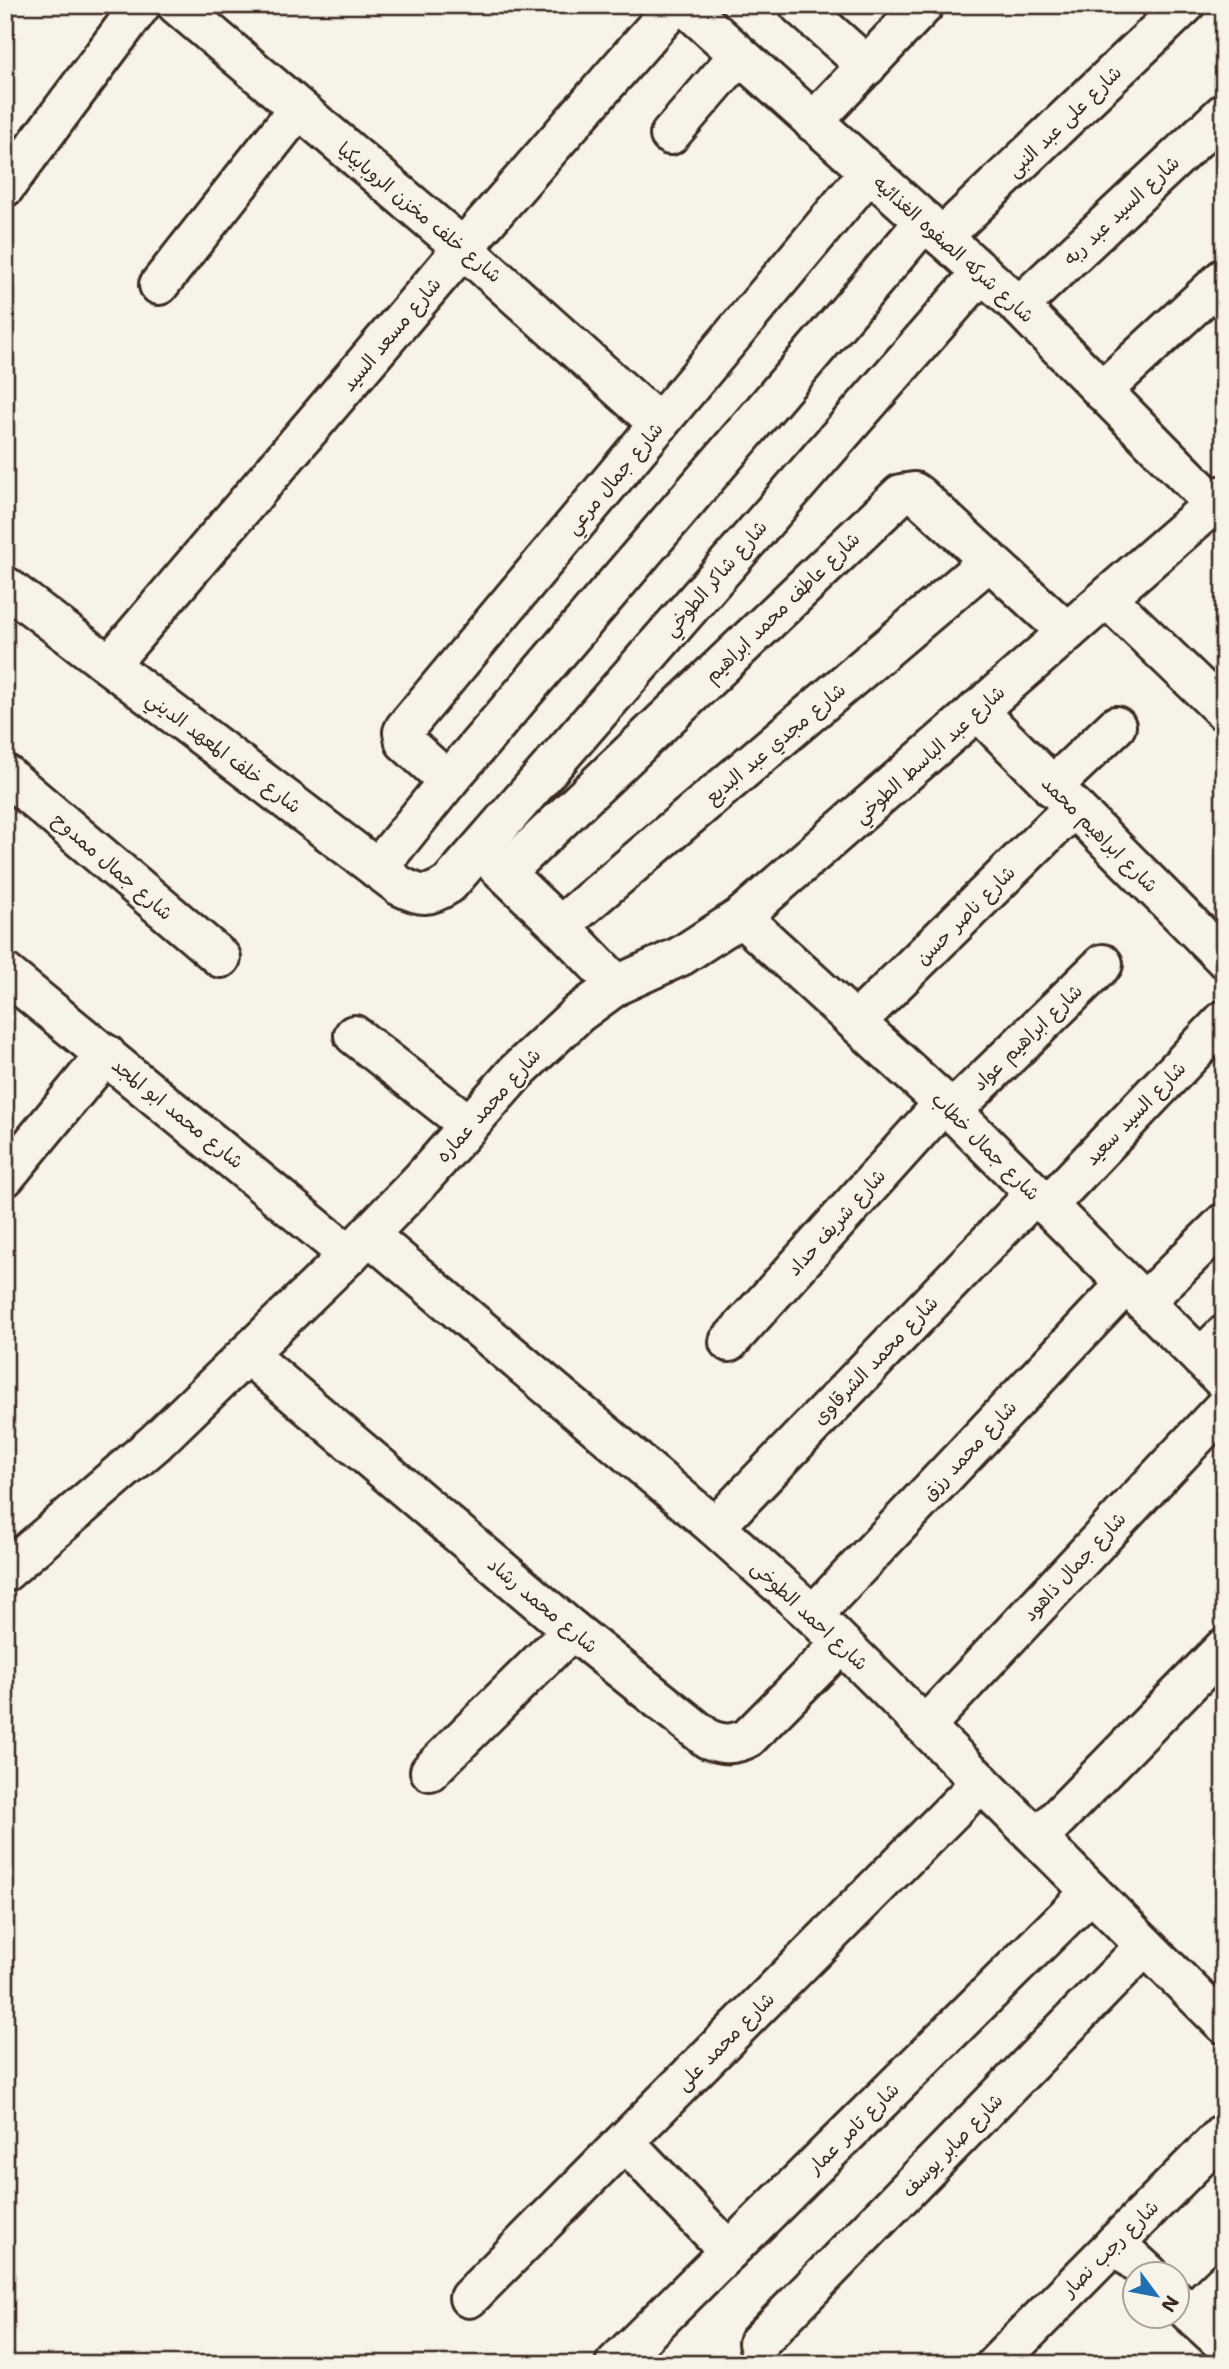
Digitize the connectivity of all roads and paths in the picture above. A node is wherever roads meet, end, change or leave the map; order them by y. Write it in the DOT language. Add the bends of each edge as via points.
graph roads {
  1 [pos="141,5"];
  2 [pos="177,5"];
  3 [pos="675,5"];
  4 [pos="684,5"];
  5 [pos="799,5"];
  6 [pos="924,5"];
  7 [pos="1185,5"];
  8 [pos="740,55"];
  9 [pos="867,66"];
  10 [pos="299,109"];
  11 [pos="1224,113"];
  12 [pos="813,122"];
  13 [pos="670,135"];
  14 [pos="869,173"];
  15 [pos="5,187"];
  16 [pos="934,229"];
  17 [pos="463,248"];
  18 [pos="982,272"];
  19 [pos="1224,278"];
  20 [pos="159,285"];
  21 [pos="1018,306"];
  22 [pos="1102,391"];
  23 [pos="659,424"];
  24 [pos="1219,500"];
  25 [pos="989,561"];
  26 [pos="5,586"];
  27 [pos="1107,598"];
  28 [pos="1067,632"];
  29 [pos="109,665"];
  30 [pos="977,710"];
  31 [pos="1224,711"];
  32 [pos="1116,726"];
  33 [pos="5,774"];
  34 [pos="448,781"];
  35 [pos="1063,797"];
  36 [pos="492,862"];
  37 [pos="377,869"];
  38 [pos="449,884"];
  39 [pos="741,917"];
  40 [pos="560,926"];
  41 [pos="1216,936"];
  42 [pos="221,958"];
  43 [pos="1103,964"];
  44 [pos="5,973"];
  45 [pos="617,985"];
  46 [pos="1224,1020"];
  47 [pos="856,1022"];
  48 [pos="355,1035"];
  49 [pos="106,1055"];
  50 [pos="948,1107"];
  51 [pos="469,1125"];
  52 [pos="5,1177"];
  53 [pos="1041,1200"];
  54 [pos="1224,1223"];
  55 [pos="359,1245"];
  56 [pos="1135,1293"];
  57 [pos="729,1342"];
  58 [pos="247,1354"];
  59 [pos="1216,1358"];
  60 [pos="1224,1406"];
  61 [pos="715,1527"];
  62 [pos="5,1572"];
  63 [pos="813,1615"];
  64 [pos="572,1630"];
  65 [pos="841,1644"];
  66 [pos="1224,1648"];
  67 [pos="925,1726"];
  68 [pos="430,1771"];
  69 [pos="981,1782"];
  70 [pos="1038,1838"];
  71 [pos="1091,1892"];
  72 [pos="1145,1946"];
  73 [pos="1224,2024"];
  74 [pos="1224,2133"];
  75 [pos="625,2142"];
  76 [pos="1115,2243"];
  77 [pos="729,2251"];
  78 [pos="1134,2260"];
  79 [pos="1224,2282"];
  80 [pos="469,2298"];
  81 [pos="1190,2303"];
  82 [pos="1190,2313"];
  83 [pos="758,2343"];
  84 [pos="1224,2344"];
  85 [pos="615,2364"];
  86 [pos="996,2364"];
  1 -- 15 [label="street"];
  2 -- 10 [label="street, شارع خلف مخزن الروبابيكيا"];
  3 -- 17 [label="street, شارع مسعد السيد"];
  4 -- 8 [label="street, شارع شركه الصفوه الغذائيه"];
  5 -- 9 [label="street"];
  6 -- 9 [label="street"];
  7 -- 16 [label="street, شارع على عبد النبى"];
  8 -- 12 [label="street, شارع شركه الصفوه الغذائيه"];
  8 -- 13 [label="street"];
  9 -- 12 [label="street"];
  10 -- 17 [label="street, شارع خلف مخزن الروبابيكيا"];
  10 -- 20 [label="street"];
  11 -- 21 [label="street, شارع السيد عبد ربه"];
  12 -- 14 [label="street, شارع شركه الصفوه الغذائيه"];
  14 -- 16 [label="street, شارع شركه الصفوه الغذائيه"];
  14 -- 23 [label="street, شارع جمال مرعي"];
  16 -- 18 [label="street, شارع شركه الصفوه الغذائيه"];
  16 -- 34 [label="street, شارع على عبد النبى"];
  17 -- 23 [label="street, شارع خلف مخزن الروبابيكيا"];
  17 -- 29 [label="street, شارع مسعد السيد"];
  18 -- 21 [label="street, شارع شركه الصفوه الغذائيه"];
  18 -- 36 [label="street, شارع شاكر الطوخي"];
  19 -- 22 [label="street"];
  21 -- 22 [label="street, شارع شركه الصفوه الغذائيه"];
  22 -- 24 [label="street, شارع شركه الصفوه الغذائيه"];
  23 -- 34 [label="street, شارع جمال مرعي" via="405,728 405,742"];
  24 -- 27 [label="street, شارع عبد الباسط الطوخي"];
  25 -- 28 [label="street, شارع عاطف محمد ابراهيم"];
  25 -- 36 [label="street, شارع عاطف محمد ابراهيم" via="918,495 901,494"];
  25 -- 40 [label="street, شارع مجدي عبد البديع"];
  26 -- 29 [label="street, شارع خلف المعهد الديني"];
  27 -- 28 [label="street, شارع عبد الباسط الطوخي"];
  27 -- 31 [label="street"];
  28 -- 30 [label="street, شارع عبد الباسط الطوخي"];
  29 -- 37 [label="street, شارع خلف المعهد الديني"];
  30 -- 35 [label="street, شارع ابراهيم محمد"];
  30 -- 39 [label="street, شارع عبد الباسط الطوخي"];
  32 -- 35 [label="street, شارع ناصر حسن"];
  33 -- 42 [label="street, شارع جمال ممدوح"];
  34 -- 37 [label="street, شارع على عبد النبى"];
  35 -- 41 [label="street, شارع ابراهيم محمد"];
  35 -- 47 [label="street, شارع ناصر حسن"];
  36 -- 38 [label="street, شارع شاكر الطوخي"];
  36 -- 40 [label="street"];
  37 -- 38 [label="street, شارع خلف المعهد الديني" via="416,894 434,894"];
  39 -- 45 [label="street, شارع عبد الباسط الطوخي" via="681,956"];
  39 -- 47 [label="street, شارع جمال خطاب"];
  40 -- 45 [label="street"];
  43 -- 50 [label="street, شارع ابراهيم عواد"];
  44 -- 49 [label="street, شارع محمد ابو المجد"];
  45 -- 51 [label="street, شارع محمد عماره" via="548,1040"];
  46 -- 53 [label="street, شارع السيد سعيد"];
  47 -- 50 [label="street, شارع جمال خطاب"];
  48 -- 51 [label="street"];
  49 -- 52 [label="street"];
  49 -- 55 [label="street, شارع محمد ابو المجد"];
  50 -- 53 [label="street, شارع جمال خطاب"];
  50 -- 57 [label="street, شارع شريف حداد"];
  51 -- 55 [label="street, شارع محمد عماره"];
  53 -- 56 [label="street, شارع جمال خطاب"];
  53 -- 61 [label="street, شارع محمد الشرقاوى"];
  54 -- 56 [label="street, شارع محمد رزق"];
  55 -- 58 [label="street, شارع محمد عماره"];
  55 -- 61 [label="street, شارع احمد الطوخى"];
  56 -- 59 [label="street, شارع جمال خطاب"];
  56 -- 63 [label="street, شارع محمد رزق"];
  58 -- 62 [label="street, شارع محمد عماره" via="155,1443"];
  58 -- 64 [label="street, شارع محمد رشاد"];
  60 -- 67 [label="street, شارع جمال ذاهود"];
  61 -- 63 [label="street, شارع احمد الطوخى"];
  63 -- 65 [label="street, شارع احمد الطوخى"];
  64 -- 65 [label="street, شارع محمد رشاد" via="708,1739 723,1745 748,1738"];
  64 -- 68 [label="street"];
  65 -- 67 [label="street, شارع احمد الطوخى"];
  66 -- 70 [label="street"];
  67 -- 69 [label="street, شارع احمد الطوخى"];
  69 -- 70 [label="street, شارع احمد الطوخى"];
  69 -- 75 [label="street, شارع محمد على"];
  70 -- 71 [label="street, شارع احمد الطوخى"];
  71 -- 72 [label="street, شارع احمد الطوخى"];
  71 -- 77 [label="street, شارع تامر عمار"];
  72 -- 73 [label="street, شارع احمد الطوخى"];
  72 -- 83 [label="street, شارع صابر يوسف"];
  74 -- 76 [label="street, شارع رجب نصار"];
  75 -- 77 [label="street"];
  75 -- 80 [label="street, شارع محمد على"];
  76 -- 78 [label="street"];
  76 -- 86 [label="street, شارع رجب نصار"];
  77 -- 85 [label="street, شارع تامر عمار"];
  79 -- 81 [label="street"];
  82 -- 84 [label="street"];
}
